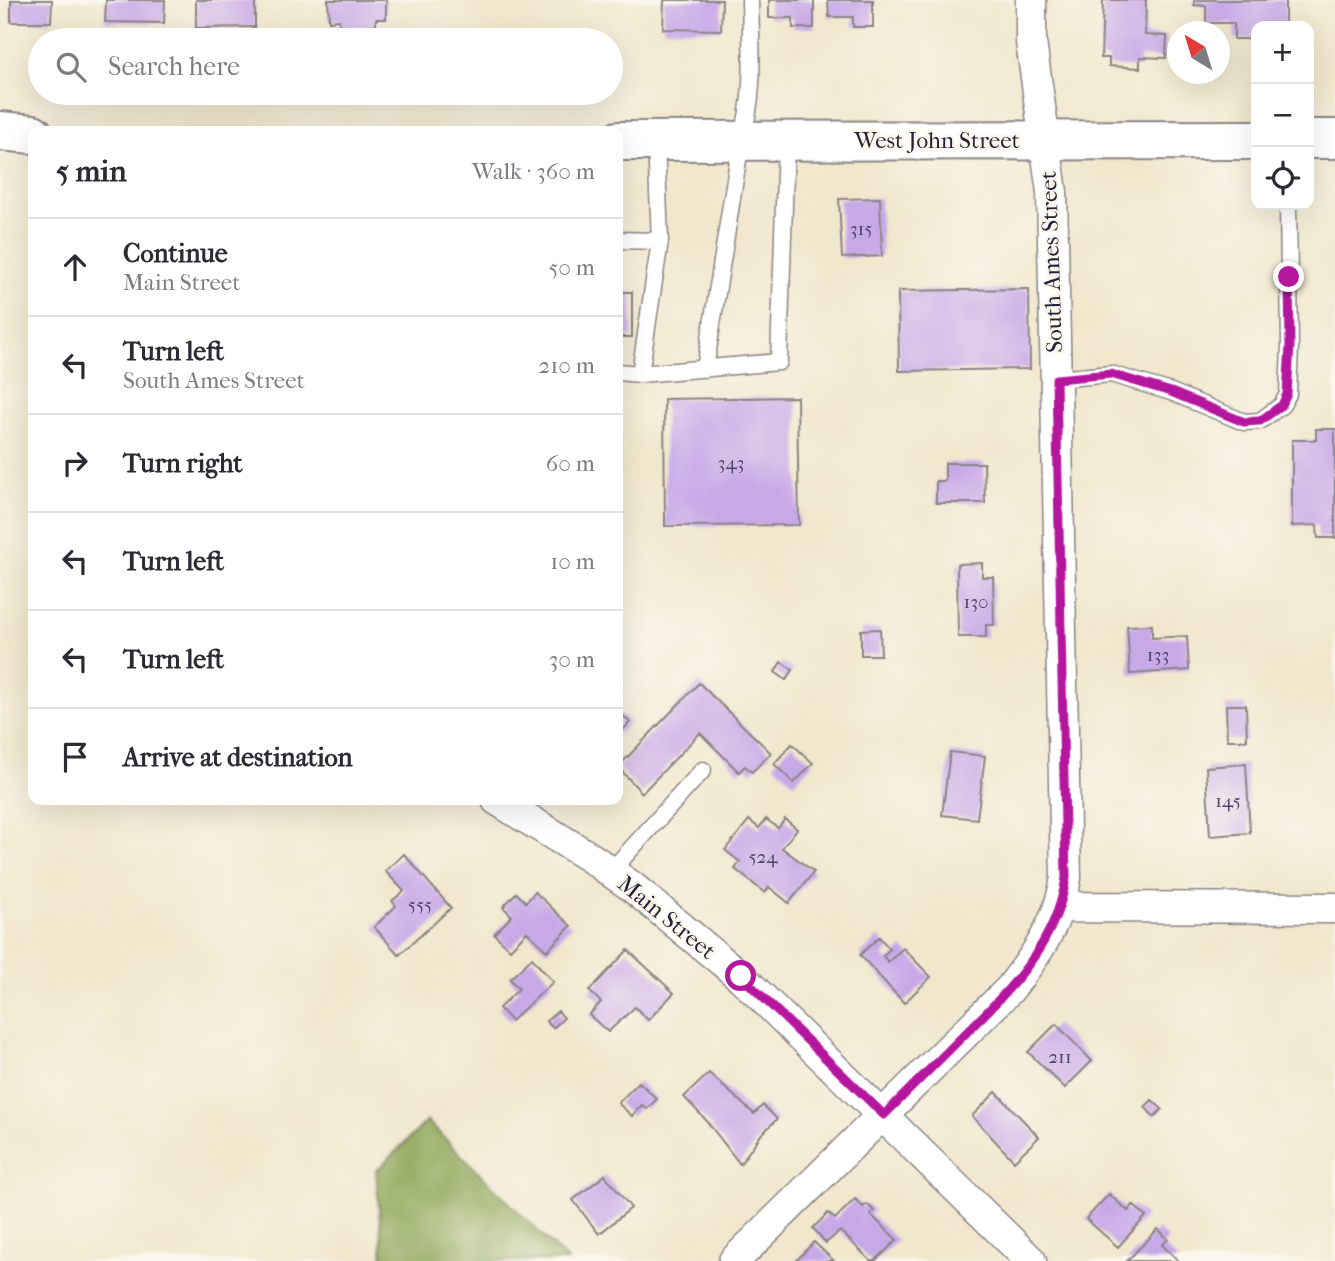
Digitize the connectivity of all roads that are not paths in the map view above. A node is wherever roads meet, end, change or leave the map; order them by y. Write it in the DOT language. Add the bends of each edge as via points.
graph roads {
  1 [pos="751,0"];
  2 [pos="1031,0"];
  3 [pos="0,131"];
  4 [pos="28,134"];
  5 [pos="1314,139"];
  6 [pos="1335,139"];
  7 [pos="1045,140"];
  8 [pos="1251,140"];
  9 [pos="623,141"];
  10 [pos="656,141"];
  11 [pos="741,141"];
  12 [pos="786,141"];
  13 [pos="1288,210"];
  14 [pos="623,240"];
  15 [pos="660,241"];
  16 [pos="705,369"];
  17 [pos="623,372"];
  18 [pos="640,374"];
  19 [pos="1056,379"];
  20 [pos="703,771"];
  21 [pos="505,805"];
  22 [pos="610,872"];
  23 [pos="1060,907"];
  24 [pos="1335,908"];
  25 [pos="884,1115"];
  26 [pos="734,1261"];
  27 [pos="1031,1261"];
  1 -- 11 [label="lane" via="751,99"];
  2 -- 7 [label="street, South Ames Street" via="1031,42"];
  3 -- 4 [label="main road"];
  5 -- 6 [label="main road"];
  7 -- 8 [label="main road, West John Street"];
  7 -- 12 [label="main road, West John Street"];
  7 -- 19 [label="street, South Ames Street" via="1052,192"];
  9 -- 10 [label="main road, West John Street"];
  10 -- 11 [label="main road, West John Street"];
  10 -- 15 [label="lane"];
  11 -- 12 [label="main road, West John Street"];
  11 -- 16 [label="lane"];
  12 -- 16 [label="lane" via="779,362"];
  13 -- 19 [label="lane" via="1290,346 1282,405 1260,421 1244,422 1111,374"];
  14 -- 15 [label="lane"];
  15 -- 18 [label="lane"];
  16 -- 18 [label="lane"];
  17 -- 18 [label="lane"];
  19 -- 23 [label="street, South Ames Street" via="1066,878"];
  20 -- 22 [label="lane"];
  21 -- 22 [label="street, Main Street"];
  22 -- 25 [label="street, Main Street" via="741,976"];
  23 -- 24 [label="street"];
  23 -- 25 [label="street, South Ames Street" via="1044,943 1009,990"];
  25 -- 26 [label="street, South Ames Street"];
  25 -- 27 [label="street, Main Street"];
}
